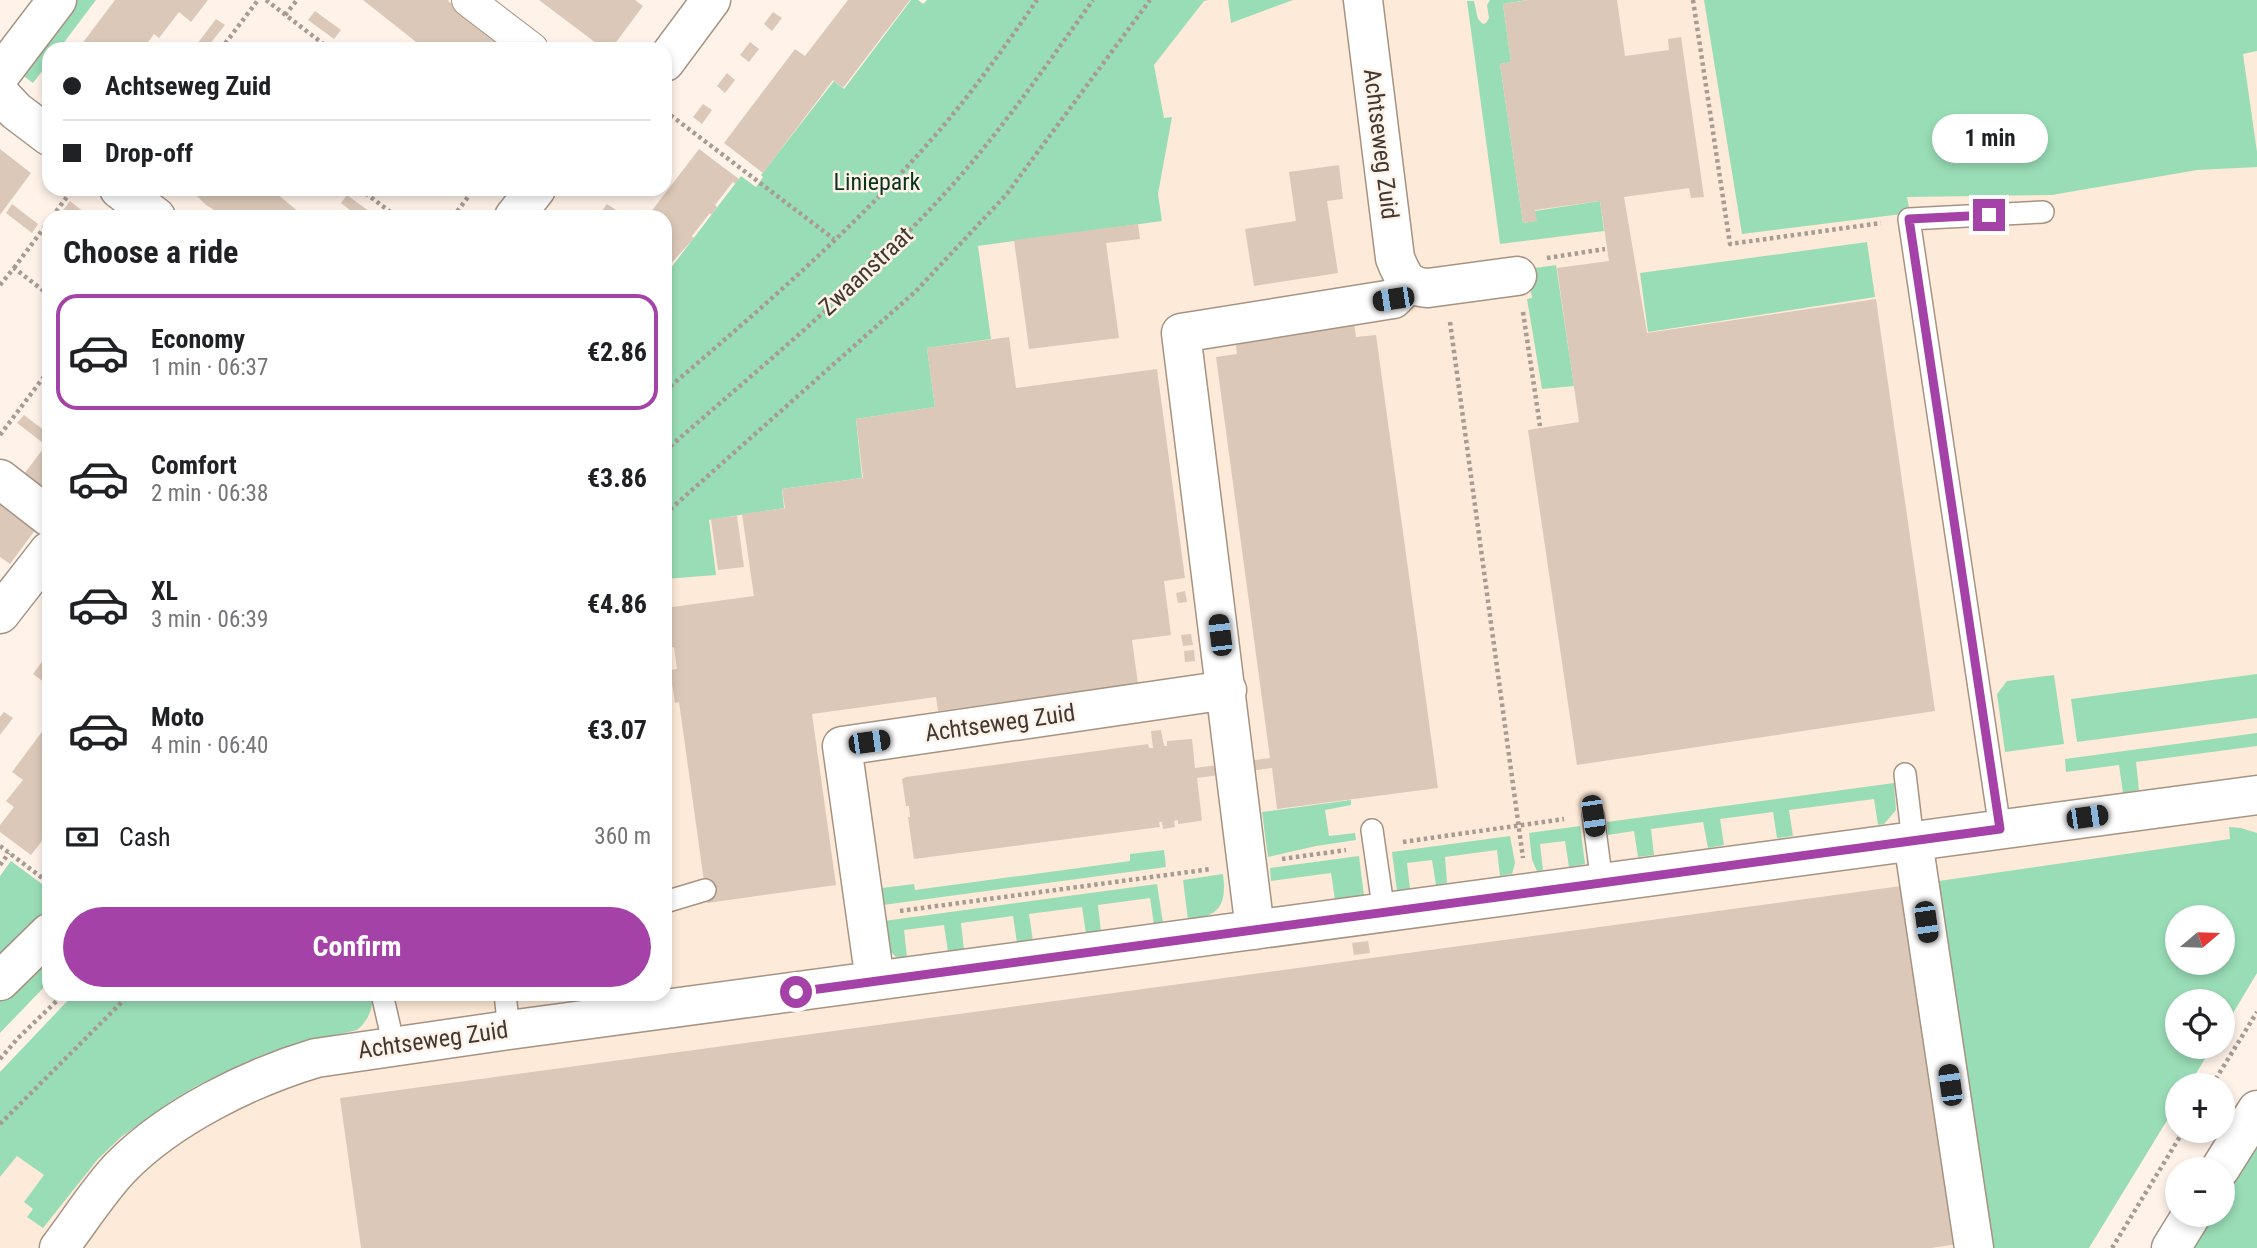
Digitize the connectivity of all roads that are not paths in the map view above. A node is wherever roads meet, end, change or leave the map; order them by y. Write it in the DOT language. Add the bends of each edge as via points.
graph roads {
  1 [pos="57,0"];
  2 [pos="468,0"];
  3 [pos="711,0"];
  4 [pos="1363,0"];
  5 [pos="523,42"];
  6 [pos="672,53"];
  7 [pos="0,75"];
  8 [pos="0,94"];
  9 [pos="42,130"];
  10 [pos="129,196"];
  11 [pos="530,196"];
  12 [pos="147,210"];
  13 [pos="520,210"];
  14 [pos="2043,212"];
  15 [pos="1517,276"];
  16 [pos="1427,285"];
  17 [pos="0,480"];
  18 [pos="42,512"];
  19 [pos="42,560"];
  20 [pos="0,614"];
  21 [pos="1227,690"];
  22 [pos="1905,774"];
  23 [pos="2250,799"];
  24 [pos="1593,816"];
  25 [pos="2000,829"];
  26 [pos="1372,830"];
  27 [pos="1913,841"];
  28 [pos="1602,883"];
  29 [pos="705,890"];
  30 [pos="672,900"];
  31 [pos="1384,913"];
  32 [pos="1255,930"];
  33 [pos="42,940"];
  34 [pos="0,981"];
  35 [pos="875,982"];
  36 [pos="672,999"];
  37 [pos="384,1001"];
  38 [pos="642,1001"];
  39 [pos="507,1012"];
  40 [pos="394,1046"];
  41 [pos="2257,1110"];
  42 [pos="2228,1157"];
  43 [pos="2184,1227"];
  44 [pos="59,1248"];
  45 [pos="1974,1248"];
  46 [pos="2171,1248"];
  1 -- 7 [label="street"];
  2 -- 5 [label="street"];
  3 -- 6 [label="street"];
  4 -- 16 [label="street, Achtseweg Zuid" via="1395,258 1403,277"];
  8 -- 9 [label="street"];
  10 -- 12 [label="street"];
  11 -- 13 [label="street"];
  14 -- 25 [label="lane" via="1909,219"];
  15 -- 16 [label="street"];
  16 -- 21 [label="street" via="1393,299 1181,332"];
  17 -- 18 [label="street"];
  19 -- 20 [label="street"];
  21 -- 32 [label="street"];
  21 -- 35 [label="street, Achtseweg Zuid" via="842,746"];
  22 -- 27 [label="lane"];
  23 -- 25 [label="street, Achtseweg Zuid"];
  24 -- 28 [label="lane"];
  25 -- 27 [label="street, Achtseweg Zuid"];
  26 -- 31 [label="lane"];
  27 -- 28 [label="street, Achtseweg Zuid"];
  27 -- 45 [label="street"];
  28 -- 31 [label="street, Achtseweg Zuid"];
  29 -- 30 [label="lane"];
  31 -- 32 [label="street, Achtseweg Zuid"];
  32 -- 35 [label="street, Achtseweg Zuid"];
  33 -- 34 [label="street"];
  35 -- 36 [label="street, Achtseweg Zuid"];
  37 -- 40 [label="lane"];
  38 -- 39 [label="street, Achtseweg Zuid"];
  39 -- 40 [label="street, Achtseweg Zuid"];
  40 -- 44 [label="street, Achtseweg Zuid" via="316,1058 230,1090 150,1141 120,1169"];
  41 -- 42 [label="street"];
  43 -- 46 [label="street"];
}
